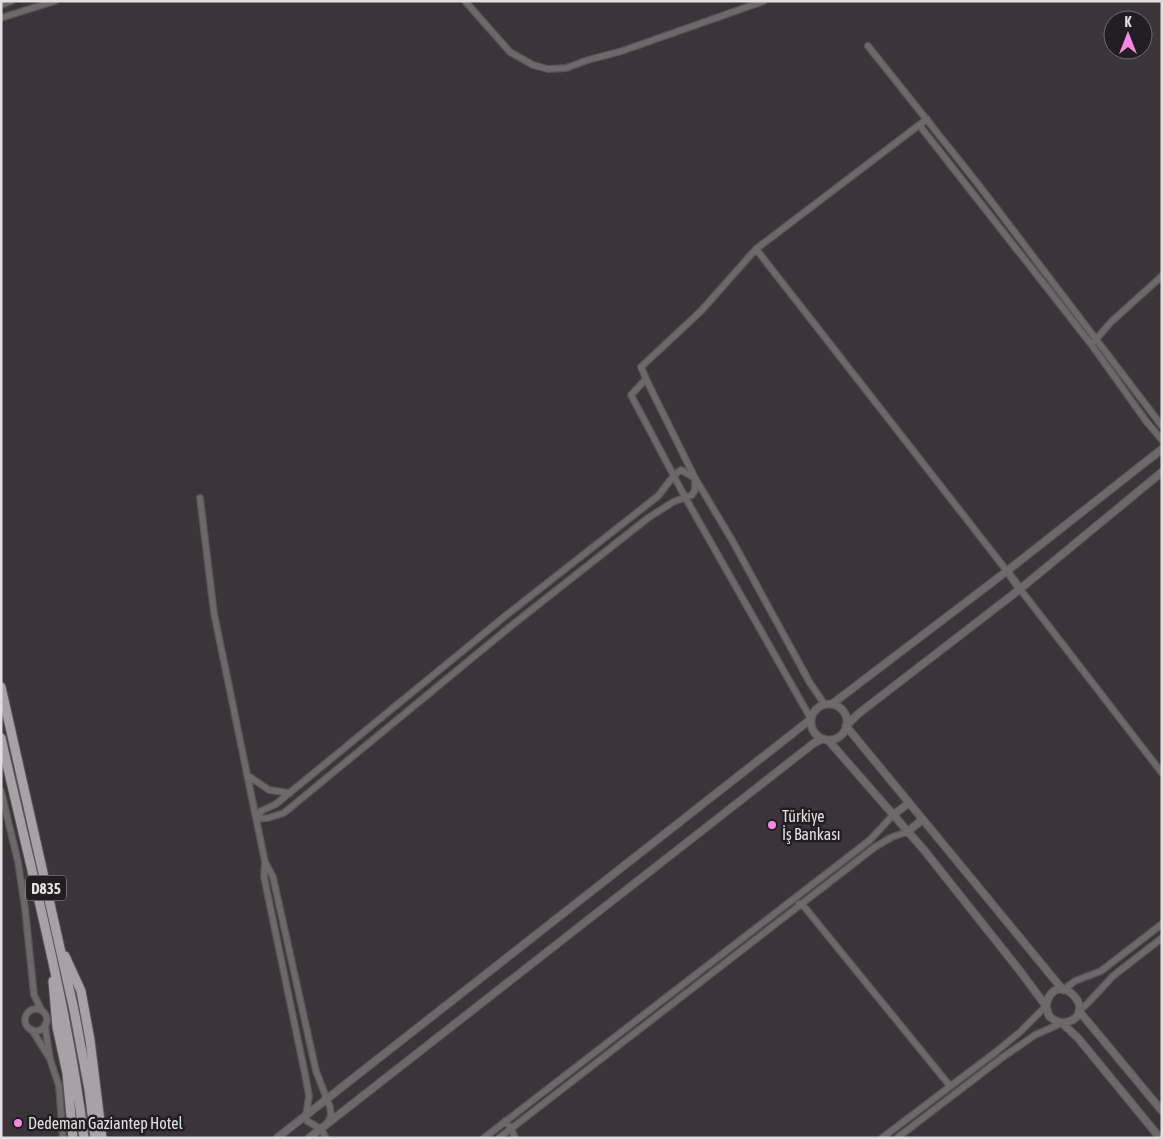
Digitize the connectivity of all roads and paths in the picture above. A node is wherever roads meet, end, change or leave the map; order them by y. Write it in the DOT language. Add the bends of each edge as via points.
graph roads {
  1 [pos="11,1"];
  2 [pos="54,1"];
  3 [pos="465,1"];
  4 [pos="764,1"];
  5 [pos="1,4"];
  6 [pos="1,18"];
  7 [pos="868,46"];
  8 [pos="927,119"];
  9 [pos="920,126"];
  10 [pos="756,249"];
  11 [pos="1162,276"];
  12 [pos="1093,342"];
  13 [pos="646,379"];
  14 [pos="1162,426"];
  15 [pos="1162,440"];
  16 [pos="1162,449"];
  17 [pos="1162,472"];
  18 [pos="673,475"];
  19 [pos="695,478"];
  20 [pos="200,498"];
  21 [pos="685,498"];
  22 [pos="1006,571"];
  23 [pos="1020,589"];
  24 [pos="1,687"];
  25 [pos="828,704"];
  26 [pos="811,720"];
  27 [pos="846,726"];
  28 [pos="1,738"];
  29 [pos="825,739"];
  30 [pos="1162,773"];
  31 [pos="247,775"];
  32 [pos="1,791"];
  33 [pos="290,793"];
  34 [pos="909,804"];
  35 [pos="893,815"];
  36 [pos="256,819"];
  37 [pos="922,820"];
  38 [pos="907,832"];
  39 [pos="265,862"];
  40 [pos="790,902"];
  41 [pos="802,904"];
  42 [pos="1162,924"];
  43 [pos="1162,938"];
  44 [pos="59,944"];
  45 [pos="729,948"];
  46 [pos="735,956"];
  47 [pos="52,961"];
  48 [pos="1063,990"];
  49 [pos="34,995"];
  50 [pos="1046,1006"];
  51 [pos="302,1009"];
  52 [pos="42,1011"];
  53 [pos="292,1011"];
  54 [pos="1078,1011"];
  55 [pos="28,1012"];
  56 [pos="646,1013"];
  57 [pos="651,1021"];
  58 [pos="1062,1023"];
  59 [pos="46,1025"];
  60 [pos="32,1030"];
  61 [pos="50,1059"];
  62 [pos="950,1086"];
  63 [pos="326,1100"];
  64 [pos="1162,1110"];
  65 [pos="306,1116"];
  66 [pos="505,1121"];
  67 [pos="327,1124"];
  68 [pos="511,1128"];
  69 [pos="321,1129"];
  70 [pos="63,1138"];
  71 [pos="73,1138"];
  72 [pos="84,1138"];
  73 [pos="95,1138"];
  74 [pos="102,1138"];
  75 [pos="277,1138"];
  76 [pos="309,1138"];
  77 [pos="326,1138"];
  78 [pos="484,1138"];
  79 [pos="499,1138"];
  80 [pos="515,1138"];
  81 [pos="882,1138"];
  82 [pos="897,1138"];
  83 [pos="1160,1138"];
  1 -- 5 [label="street"];
  2 -- 6 [label="street"];
  3 -- 4 [label="street" via="510,52 533,66 548,69 566,68 622,51"];
  7 -- 8 [label="street"];
  8 -- 9 [label="street"];
  8 -- 12 [label="street"];
  9 -- 10 [label="street"];
  9 -- 12 [label="street"];
  10 -- 13 [label="street" via="701,311 641,367"];
  10 -- 22 [label="street"];
  11 -- 12 [label="street"];
  12 -- 14 [label="street"];
  12 -- 15 [label="street"];
  13 -- 18 [label="street" via="631,395"];
  13 -- 19 [label="street"];
  16 -- 22 [label="street"];
  17 -- 23 [label="street"];
  18 -- 19 [label="street" via="681,470"];
  18 -- 21 [label="street"];
  18 -- 33 [label="street" via="658,496 504,617"];
  19 -- 21 [label="street" via="695,490"];
  19 -- 25 [label="street" via="810,683"];
  20 -- 31 [label="street" via="214,613"];
  21 -- 26 [label="street"];
  21 -- 36 [label="street" via="648,518 284,813"];
  22 -- 23 [label="street"];
  22 -- 25 [label="street"];
  23 -- 27 [label="street"];
  23 -- 30 [label="street"];
  24 -- 44 [label="highway, D835"];
  25 -- 26 [label="street" via="818,708"];
  25 -- 27 [label="street" via="838,706 844,712"];
  26 -- 29 [label="street" via="814,733"];
  26 -- 63 [label="street"];
  27 -- 29 [label="street" via="840,736"];
  27 -- 34 [label="street"];
  28 -- 47 [label="highway, D835"];
  29 -- 35 [label="street"];
  29 -- 67 [label="street" via="814,743"];
  31 -- 33 [label="street" via="269,790"];
  31 -- 36 [label="street"];
  32 -- 49 [label="street" via="18,862"];
  33 -- 36 [label="street" via="261,810"];
  34 -- 35 [label="street"];
  34 -- 37 [label="street"];
  35 -- 38 [label="street"];
  35 -- 40 [label="street" via="870,840"];
  36 -- 39 [label="street"];
  37 -- 38 [label="street"];
  37 -- 48 [label="street"];
  38 -- 41 [label="street" via="875,847"];
  38 -- 50 [label="street"];
  39 -- 51 [label="street" via="273,877"];
  39 -- 53 [label="street" via="264,877"];
  40 -- 41 [label="street"];
  40 -- 45 [label="street"];
  41 -- 46 [label="street"];
  41 -- 62 [label="street"];
  42 -- 48 [label="street" via="1101,971 1075,981"];
  43 -- 54 [label="street" via="1113,976"];
  44 -- 73 [label="highway, D835" via="89,1090"];
  44 -- 74 [label="highway" via="81,991"];
  45 -- 46 [label="street"];
  45 -- 56 [label="street"];
  46 -- 57 [label="street"];
  47 -- 71 [label="highway" via="53,1000 67,1073"];
  47 -- 72 [label="highway, D835" via="79,1091"];
  48 -- 50 [label="street" via="1052,994"];
  48 -- 54 [label="street" via="1075,996"];
  49 -- 52 [label="street"];
  49 -- 55 [label="street"];
  50 -- 58 [label="street" via="1049,1016"];
  50 -- 62 [label="street" via="1020,1032"];
  51 -- 53 [label="street"];
  51 -- 63 [label="street"];
  52 -- 55 [label="street" via="34,1009"];
  52 -- 59 [label="street" via="47,1019"];
  53 -- 65 [label="street" via="309,1096"];
  54 -- 58 [label="street" via="1071,1021"];
  54 -- 64 [label="street"];
  55 -- 60 [label="street" via="25,1021"];
  56 -- 57 [label="street"];
  56 -- 66 [label="street"];
  57 -- 68 [label="street"];
  58 -- 82 [label="street" via="1034,1035 1011,1051"];
  58 -- 83 [label="street"];
  59 -- 60 [label="street"];
  59 -- 61 [label="street"];
  60 -- 61 [label="street"];
  61 -- 70 [label="street" via="58,1086"];
  62 -- 81 [label="street"];
  63 -- 65 [label="street"];
  63 -- 67 [label="street" via="331,1115"];
  65 -- 69 [label="street" via="307,1121"];
  65 -- 75 [label="street"];
  66 -- 68 [label="street"];
  66 -- 78 [label="street"];
  67 -- 69 [label="street"];
  68 -- 79 [label="street"];
  68 -- 80 [label="street"];
  69 -- 76 [label="street"];
  69 -- 77 [label="street"];
}
